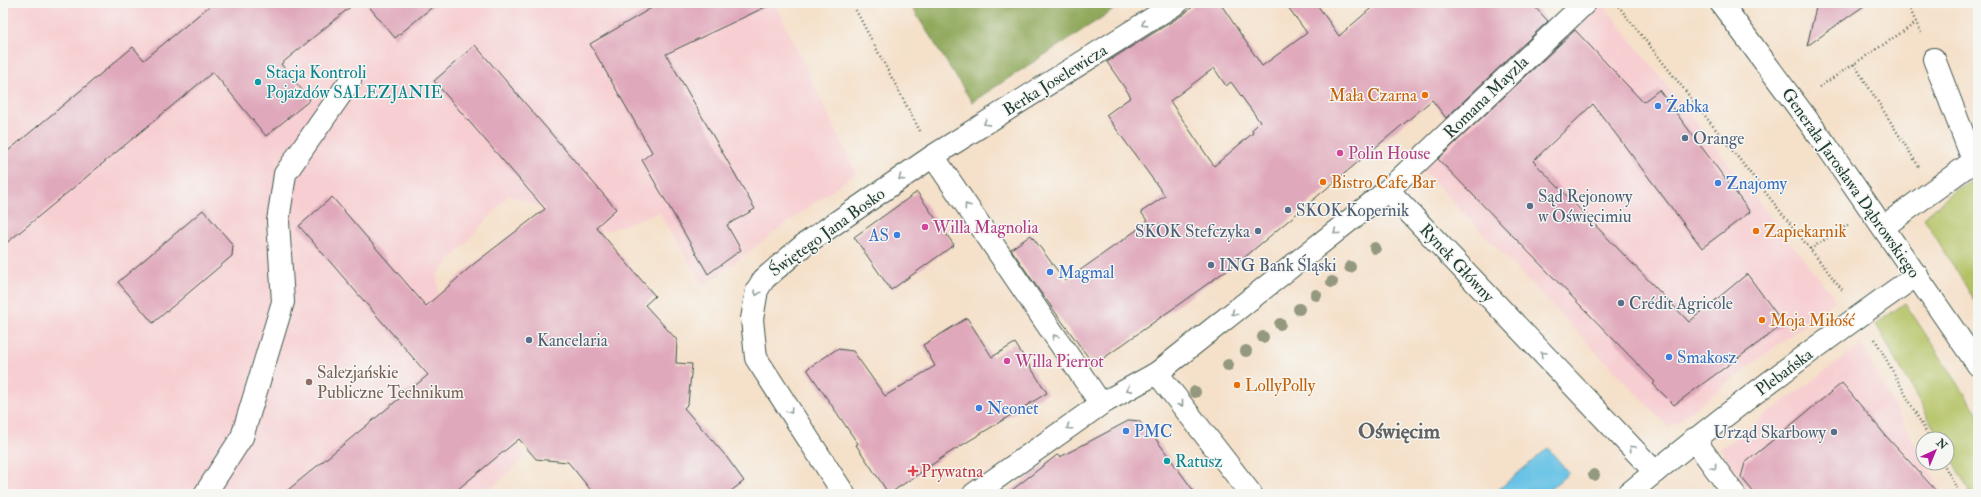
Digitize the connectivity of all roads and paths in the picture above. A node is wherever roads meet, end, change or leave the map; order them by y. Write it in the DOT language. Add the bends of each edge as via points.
graph roads {
  1 [pos="852,3"];
  2 [pos="1177,3"];
  3 [pos="1585,3"];
  4 [pos="1616,3"];
  5 [pos="1721,3"];
  6 [pos="1907,3"];
  7 [pos="1916,23"];
  8 [pos="1934,59"];
  9 [pos="1854,64"];
  10 [pos="350,81"];
  11 [pos="1820,87"];
  12 [pos="933,156"];
  13 [pos="1976,159"];
  14 [pos="1388,190"];
  15 [pos="1933,190"];
  16 [pos="1851,222"];
  17 [pos="1883,227"];
  18 [pos="1810,249"];
  19 [pos="1917,275"];
  20 [pos="1862,314"];
  21 [pos="1978,365"];
  22 [pos="1157,373"];
  23 [pos="1101,404"];
  24 [pos="1926,431"];
  25 [pos="1694,440"];
  26 [pos="1947,471"];
  27 [pos="1654,472"];
  28 [pos="204,494"];
  29 [pos="844,494"];
  30 [pos="974,494"];
  31 [pos="1251,494"];
  32 [pos="1628,494"];
  33 [pos="1734,494"];
  34 [pos="1960,494"];
  1 -- 12 [label="path"];
  2 -- 12 [label="street, Berka Joselewicza, one-way"];
  3 -- 14 [label="street, Romana Mayzla"];
  4 -- 18 [label="path"];
  5 -- 17 [label="street, Generała Jarosława Dąbrowskiego"];
  6 -- 7 [label="path"];
  7 -- 8 [label="path"];
  7 -- 9 [label="path"];
  8 -- 13 [label="street"];
  9 -- 11 [label="path"];
  9 -- 15 [label="path"];
  10 -- 28 [label="street" via="284,174 278,221 283,302 242,437"];
  23 -- 12 [label="street, one-way"];
  12 -- 29 [label="street, Świętego Jana Bosko, one-way" via="805,244 764,278 756,290 752,319 756,358"];
  13 -- 15 [label="street"];
  14 -- 22 [label="street, one-way"];
  27 -- 14 [label="street, Rynek Główny, one-way"];
  15 -- 17 [label="street"];
  16 -- 18 [label="path"];
  17 -- 19 [label="street, Generała Jarosława Dąbrowskiego"];
  18 -- 20 [label="path"];
  19 -- 20 [label="street, Plebańska"];
  19 -- 21 [label="street, Generała Jarosława Dąbrowskiego"];
  20 -- 24 [label="path"];
  20 -- 25 [label="street, Plebańska"];
  22 -- 23 [label="street, one-way"];
  22 -- 31 [label="street, one-way"];
  23 -- 30 [label="street, one-way"];
  25 -- 27 [label="street, Plebańska"];
  25 -- 33 [label="street, one-way"];
  26 -- 34 [label="path"];
  27 -- 32 [label="street"];
}
